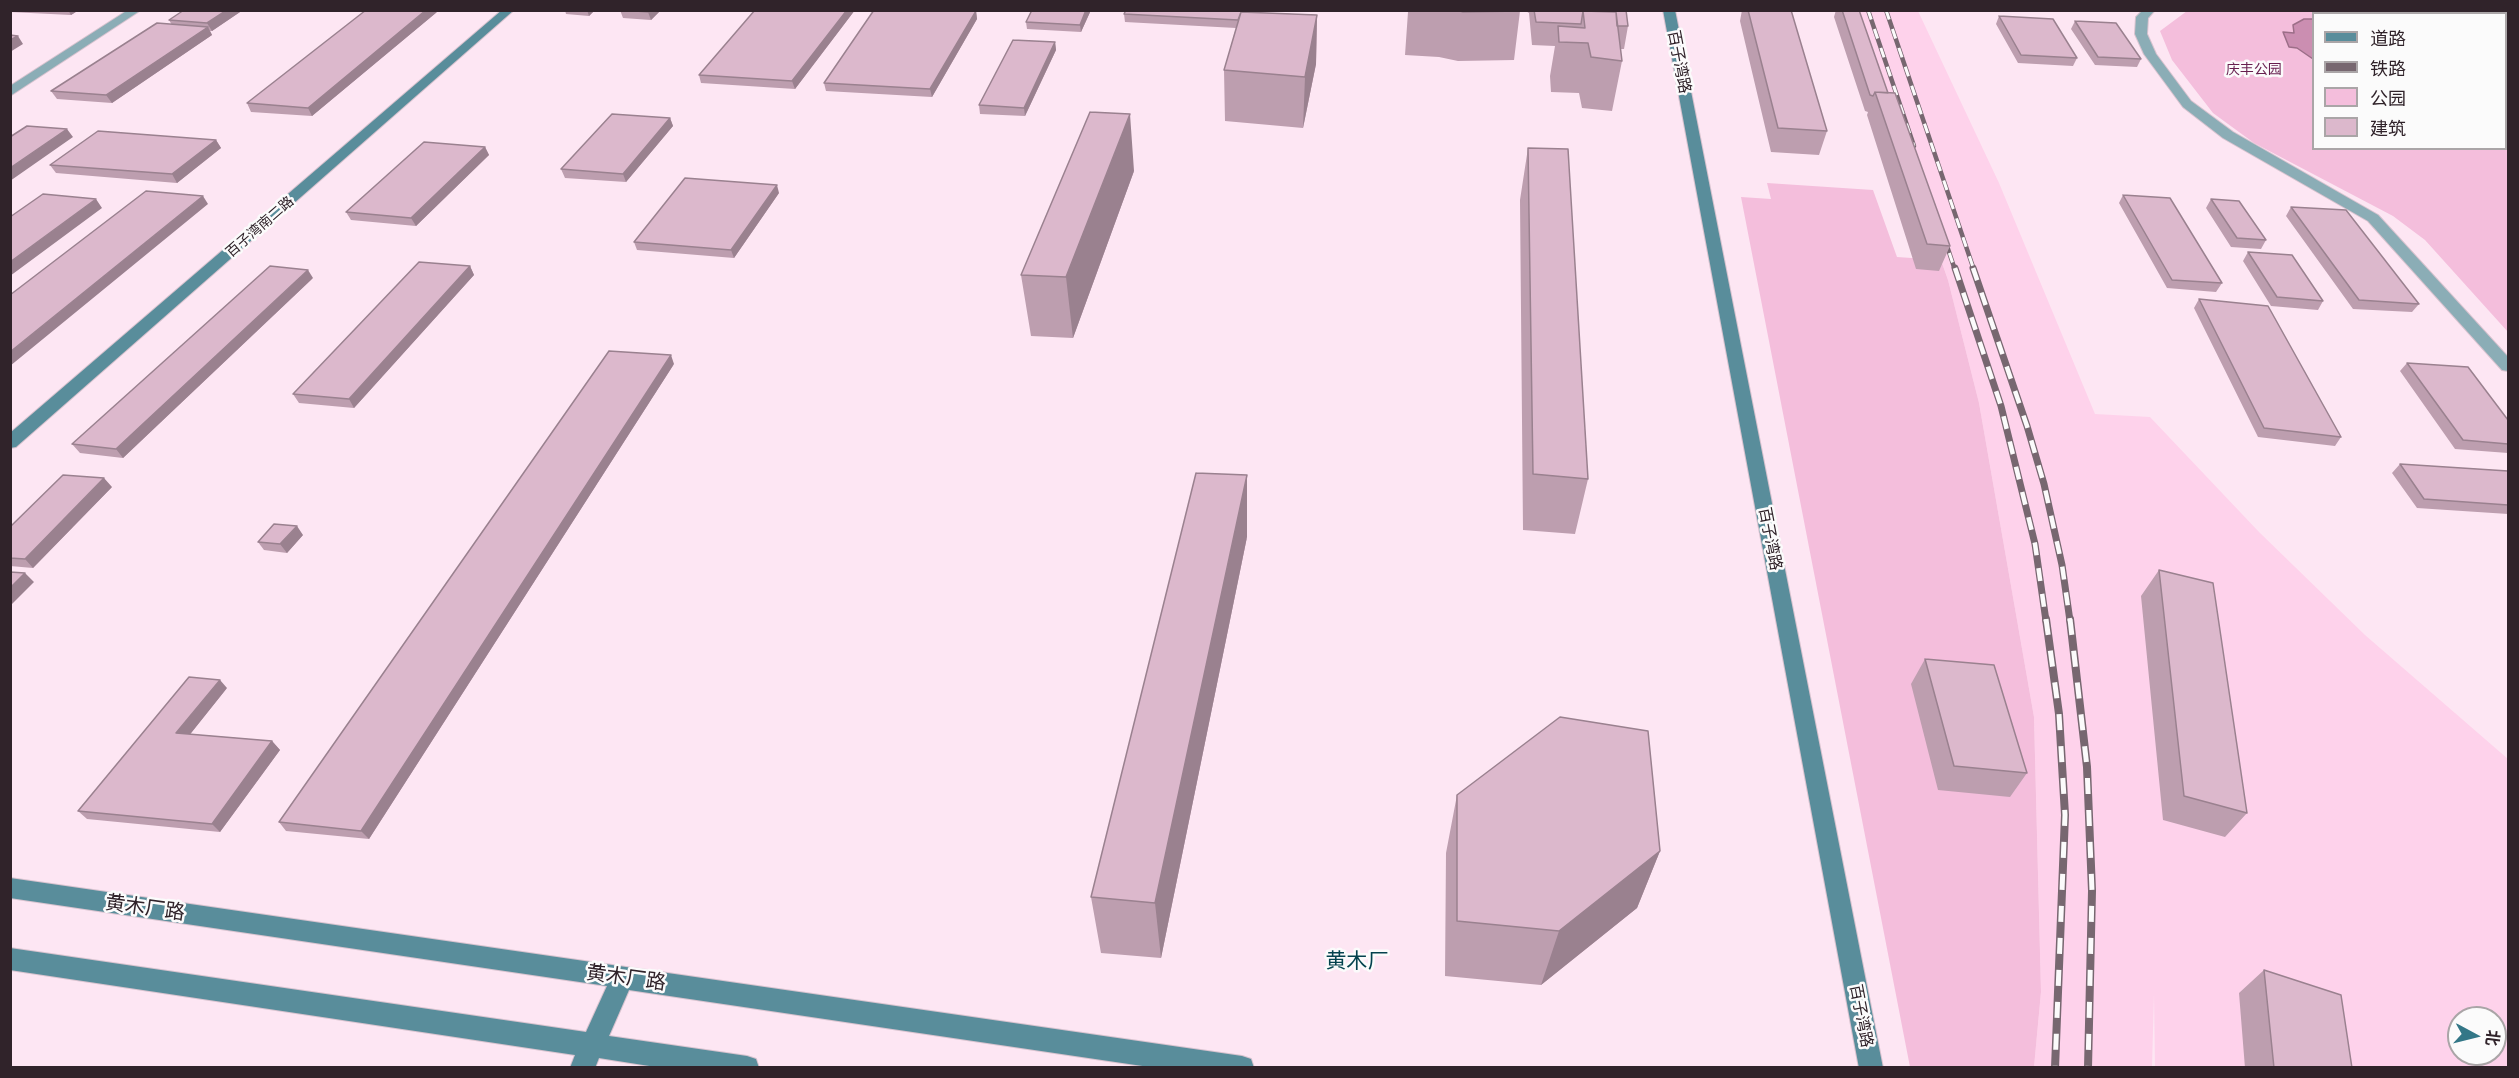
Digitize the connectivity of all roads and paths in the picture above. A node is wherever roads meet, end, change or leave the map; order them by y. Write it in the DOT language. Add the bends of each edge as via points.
graph roads {
  1 [pos="136,10"];
  2 [pos="509,10"];
  3 [pos="1669,10"];
  4 [pos="2150,10"];
  5 [pos="10,92"];
  6 [pos="2508,366"];
  7 [pos="10,442"];
  8 [pos="10,888"];
  9 [pos="10,959"];
  10 [pos="623,977"];
  11 [pos="592,1045"];
  12 [pos="582,1068"];
  13 [pos="747,1068"];
  14 [pos="1242,1068"];
  15 [pos="1871,1068"];
  1 -- 5 [label="street"];
  2 -- 7 [label="street, 百子湾南二路"];
  3 -- 15 [label="street, 百子湾路"];
  4 -- 6 [label="street" via="2142,17 2141,34 2150,54 2187,104 2228,135 2373,218"];
  8 -- 10 [label="street, 黄木厂路"];
  9 -- 11 [label="street"];
  10 -- 11 [label="street"];
  10 -- 14 [label="street, 黄木厂路"];
  11 -- 12 [label="street"];
  11 -- 13 [label="street"];
}
